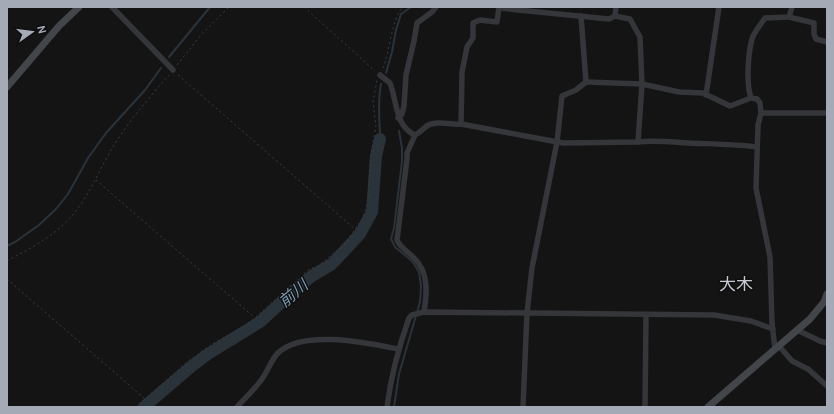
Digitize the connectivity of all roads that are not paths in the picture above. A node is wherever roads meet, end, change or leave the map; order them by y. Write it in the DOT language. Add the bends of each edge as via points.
graph roads {
  1 [pos="79,7"];
  2 [pos="112,7"];
  3 [pos="436,7"];
  4 [pos="616,7"];
  5 [pos="718,7"];
  6 [pos="792,7"];
  7 [pos="499,8"];
  8 [pos="581,16"];
  9 [pos="615,16"];
  10 [pos="789,17"];
  11 [pos="827,42"];
  12 [pos="173,70"];
  13 [pos="380,75"];
  14 [pos="586,82"];
  15 [pos="642,84"];
  16 [pos="7,87"];
  17 [pos="706,95"];
  18 [pos="751,98"];
  19 [pos="761,113"];
  20 [pos="827,113"];
  21 [pos="398,118"];
  22 [pos="461,124"];
  23 [pos="415,135"];
  24 [pos="557,142"];
  25 [pos="638,142"];
  26 [pos="757,147"];
  27 [pos="827,294"];
  28 [pos="422,313"];
  29 [pos="527,313"];
  30 [pos="646,315"];
  31 [pos="773,328"];
  32 [pos="797,330"];
  33 [pos="827,344"];
  34 [pos="777,348"];
  35 [pos="398,349"];
  36 [pos="827,386"];
  37 [pos="237,407"];
  38 [pos="387,407"];
  39 [pos="523,407"];
  40 [pos="645,407"];
  41 [pos="708,407"];
  1 -- 16 [label="main road" via="59,26"];
  2 -- 12 [label="street"];
  3 -- 21 [label="street" via="417,23 405,82 404,106"];
  4 -- 9 [label="street"];
  5 -- 17 [label="street"];
  6 -- 10 [label="street"];
  7 -- 8 [label="street"];
  7 -- 22 [label="street" via="497,22 480,20 473,23 473,38 467,47 462,72"];
  8 -- 9 [label="street" via="609,19"];
  8 -- 14 [label="street"];
  9 -- 15 [label="street" via="630,20 640,37"];
  10 -- 11 [label="street" via="814,24 816,39"];
  10 -- 18 [label="street" via="766,18 752,38 749,70"];
  13 -- 21 [label="street" via="390,83"];
  14 -- 15 [label="street"];
  14 -- 24 [label="street" via="562,96"];
  15 -- 17 [label="street"];
  15 -- 25 [label="street"];
  17 -- 18 [label="street" via="730,106"];
  18 -- 19 [label="street" via="757,99 760,103"];
  19 -- 20 [label="street"];
  19 -- 26 [label="street"];
  21 -- 23 [label="street" via="406,130"];
  22 -- 23 [label="street" via="429,124"];
  22 -- 24 [label="street"];
  23 -- 28 [label="street" via="406,153 396,240 418,262 423,271 426,290"];
  24 -- 25 [label="street"];
  24 -- 29 [label="street" via="532,268"];
  25 -- 26 [label="street"];
  26 -- 31 [label="street" via="756,188 770,257"];
  27 -- 32 [label="main road" via="818,311"];
  28 -- 29 [label="street"];
  28 -- 35 [label="street" via="409,318"];
  29 -- 30 [label="street"];
  29 -- 39 [label="street"];
  30 -- 31 [label="street" via="714,315 751,321"];
  30 -- 40 [label="street"];
  31 -- 34 [label="street"];
  32 -- 33 [label="street"];
  32 -- 34 [label="main road"];
  34 -- 36 [label="street" via="792,361 808,369"];
  34 -- 41 [label="main road"];
  35 -- 37 [label="street" via="328,340 311,340 286,347 277,354 262,379"];
  35 -- 38 [label="street"];
}
